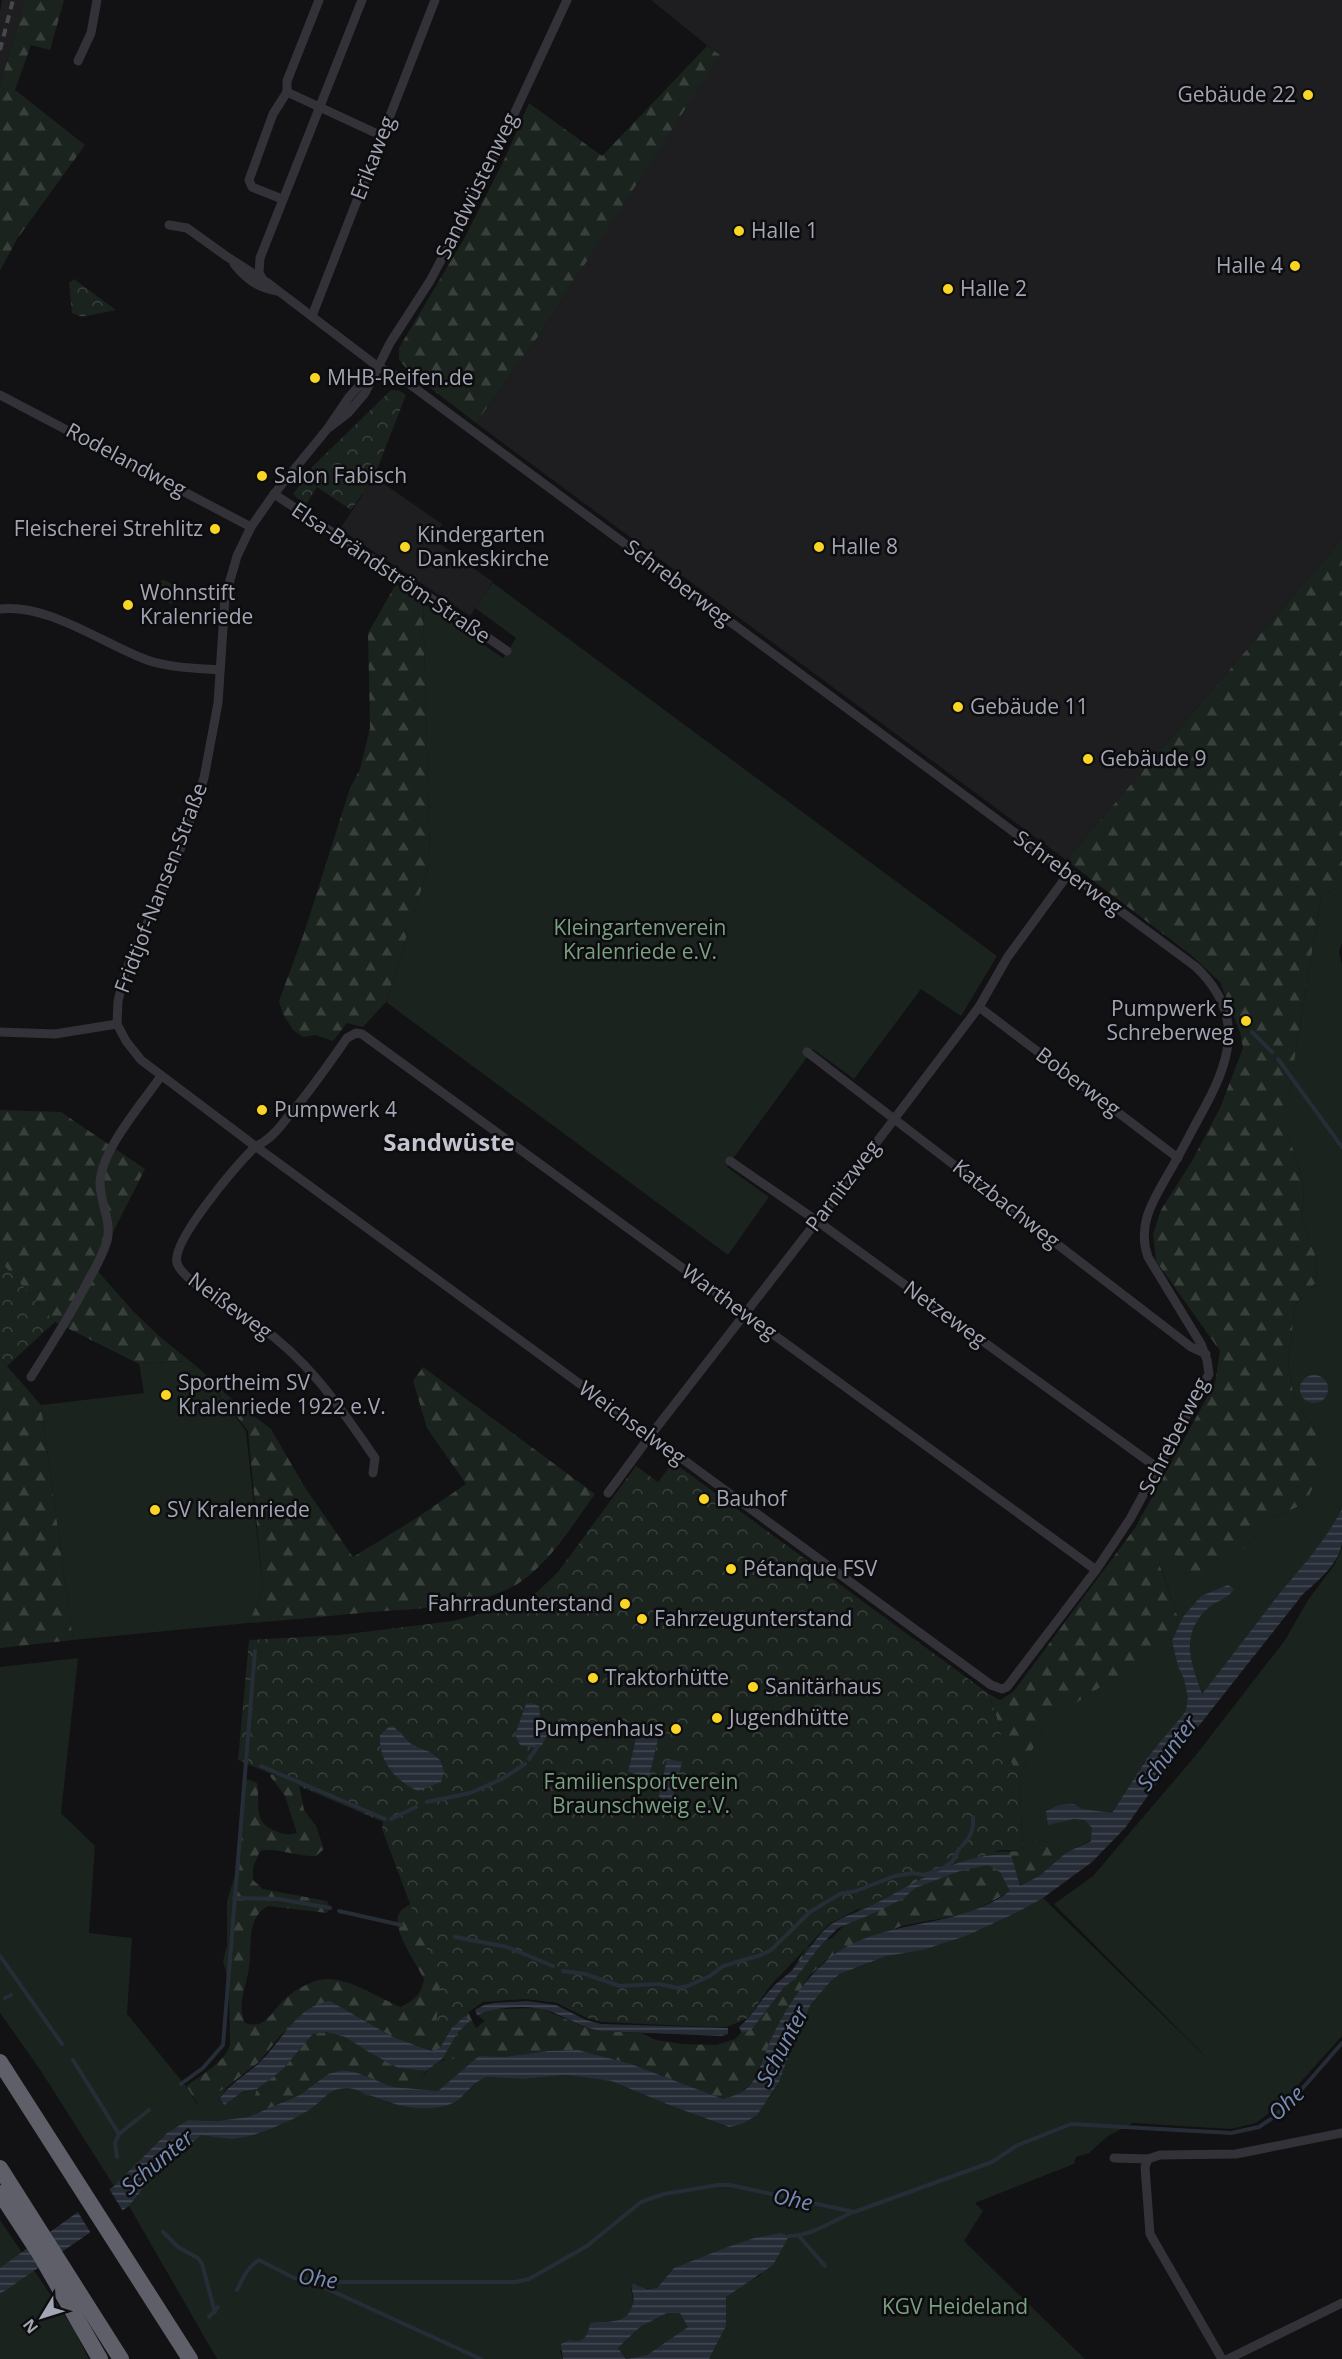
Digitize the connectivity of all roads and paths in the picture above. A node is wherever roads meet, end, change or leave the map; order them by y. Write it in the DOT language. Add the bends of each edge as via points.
graph roads {
  1 [pos="97,0"];
  2 [pos="319,0"];
  3 [pos="362,0"];
  4 [pos="435,0"];
  5 [pos="567,0"];
  6 [pos="78,61"];
  7 [pos="287,92"];
  8 [pos="319,108"];
  9 [pos="382,136"];
  10 [pos="282,199"];
  11 [pos="169,225"];
  12 [pos="229,258"];
  13 [pos="263,280"];
  14 [pos="279,292"];
  15 [pos="312,316"];
  16 [pos="377,366"];
  17 [pos="0,394"];
  18 [pos="274,494"];
  19 [pos="251,527"];
  20 [pos="0,609"];
  21 [pos="507,651"];
  22 [pos="220,670"];
  23 [pos="1069,873"];
  24 [pos="979,1007"];
  25 [pos="117,1024"];
  26 [pos="0,1032"];
  27 [pos="362,1034"];
  28 [pos="807,1052"];
  29 [pos="161,1076"];
  30 [pos="894,1117"];
  31 [pos="255,1146"];
  32 [pos="1178,1158"];
  33 [pos="730,1161"];
  34 [pos="817,1221"];
  35 [pos="744,1313"];
  36 [pos="1206,1354"];
  37 [pos="31,1377"];
  38 [pos="650,1436"];
  39 [pos="1159,1469"];
  40 [pos="373,1473"];
  41 [pos="608,1493"];
  42 [pos="1096,1570"];
  43 [pos="1012,1683"];
  44 [pos="0,2062"];
  45 [pos="1342,2133"];
  46 [pos="1114,2158"];
  47 [pos="1148,2159"];
  48 [pos="2,2171"];
  49 [pos="0,2193"];
  50 [pos="138,2281"];
  51 [pos="1342,2303"];
  52 [pos="87,2318"];
  53 [pos="1232,2358"];
  54 [pos="100,2359"];
  55 [pos="121,2359"];
  56 [pos="182,2359"];
  57 [pos="190,2359"];
  58 [pos="1222,2359"];
  1 -- 6 [label="street" via="91,33"];
  2 -- 7 [label="street" via="287,81"];
  3 -- 8 [label="street"];
  4 -- 9 [label="street, Erikaweg"];
  5 -- 16 [label="street, Sandwüstenweg" via="483,181 430,281"];
  7 -- 8 [label="street"];
  7 -- 10 [label="street" via="273,114 249,180 252,187"];
  8 -- 9 [label="street"];
  8 -- 10 [label="street"];
  9 -- 15 [label="street, Erikaweg"];
  10 -- 13 [label="street" via="260,258 259,273"];
  11 -- 12 [label="street, Schreberweg" via="187,228"];
  12 -- 13 [label="street, Schreberweg"];
  12 -- 14 [label="street, Schreberweg" via="245,278"];
  13 -- 14 [label="street, Schreberweg"];
  14 -- 15 [label="street, Schreberweg"];
  15 -- 16 [label="street, Schreberweg"];
  16 -- 18 [label="street, Fridtjof-Nansen-Straße" via="349,396 328,429"];
  16 -- 23 [label="street, Schreberweg" via="404,380"];
  17 -- 19 [label="street, Rodelandweg"];
  18 -- 19 [label="street, Fridtjof-Nansen-Straße"];
  18 -- 21 [label="street, Elsa-Brändström-Straße"];
  19 -- 22 [label="street, Fridtjof-Nansen-Straße" via="228,585"];
  20 -- 22 [label="street" via="44,615 149,661"];
  22 -- 25 [label="street, Fridtjof-Nansen-Straße" via="216,721 196,807 121,982"];
  23 -- 24 [label="street, Parnitzweg" via="1007,958"];
  23 -- 32 [label="street, Schreberweg" via="1196,967 1220,996 1229,1029 1227,1057 1220,1079"];
  24 -- 30 [label="street, Parnitzweg"];
  24 -- 32 [label="street, Boberweg"];
  25 -- 26 [label="street" via="55,1034"];
  25 -- 29 [label="street, Fridtjof-Nansen-Straße" via="132,1050"];
  27 -- 31 [label="street, Neißeweg" via="347,1038 289,1117 266,1141"];
  27 -- 35 [label="street, Wartheweg"];
  28 -- 30 [label="street, Katzbachweg"];
  29 -- 31 [label="street, Fridtjof-Nansen-Straße"];
  29 -- 37 [label="street" via="105,1160 100,1183 108,1223 107,1242 79,1299"];
  30 -- 34 [label="street, Parnitzweg"];
  30 -- 36 [label="street, Katzbachweg" via="1191,1347"];
  31 -- 38 [label="street, Weichselweg"];
  31 -- 40 [label="street, Neißeweg" via="184,1236 177,1264 189,1280 262,1328 315,1376 375,1458"];
  32 -- 36 [label="street, Schreberweg" via="1147,1213 1144,1243 1151,1263"];
  33 -- 34 [label="street, Netzeweg"];
  34 -- 35 [label="street, Parnitzweg"];
  34 -- 39 [label="street, Netzeweg"];
  35 -- 38 [label="street, Parnitzweg"];
  35 -- 42 [label="street, Wartheweg"];
  36 -- 39 [label="street, Schreberweg" via="1209,1374"];
  38 -- 41 [label="street, Parnitzweg"];
  38 -- 43 [label="street, Weichselweg" via="991,1685 1002,1689"];
  39 -- 42 [label="street, Schreberweg"];
  42 -- 43 [label="street, Schreberweg"];
  44 -- 50 [label="highway"];
  45 -- 47 [label="street" via="1236,2154 1160,2155"];
  46 -- 47 [label="street"];
  47 -- 58 [label="street" via="1144,2167 1150,2234"];
  48 -- 52 [label="highway"];
  49 -- 52 [label="highway"];
  50 -- 56 [label="highway"];
  50 -- 57 [label="highway"];
  51 -- 53 [label="street"];
  52 -- 54 [label="highway"];
  52 -- 55 [label="highway"];
}
